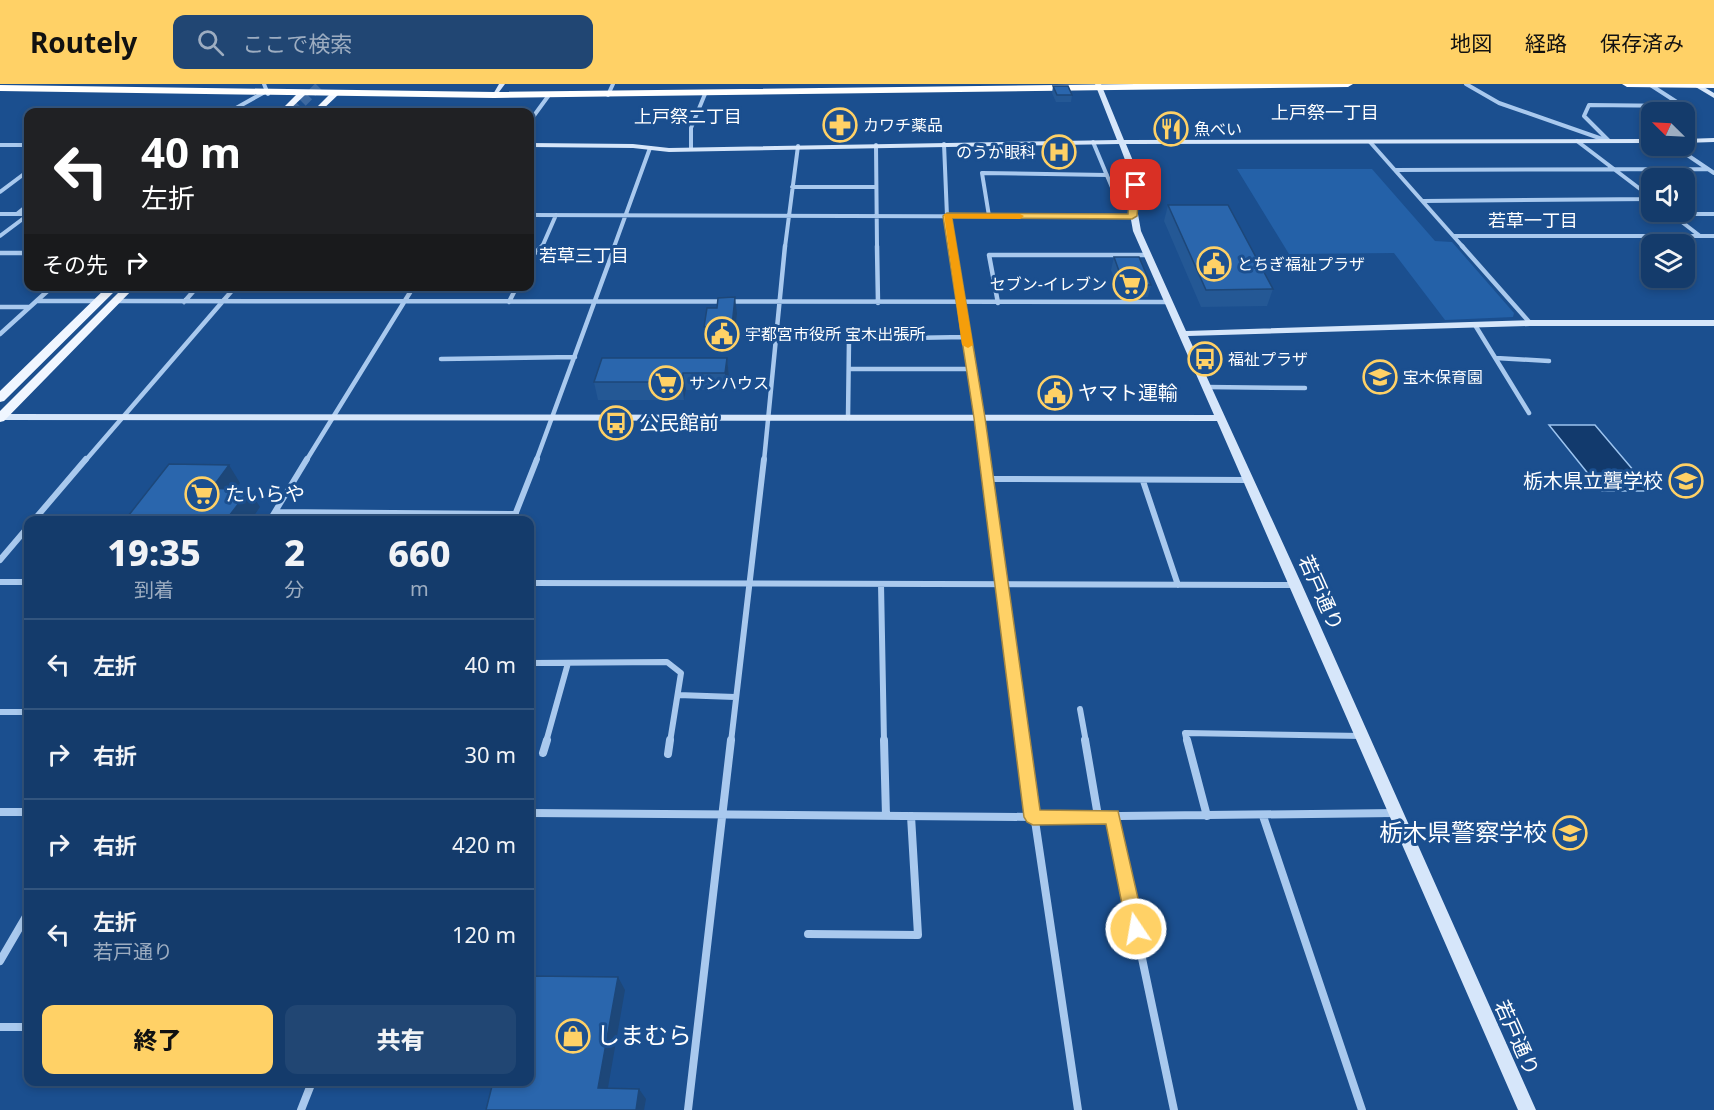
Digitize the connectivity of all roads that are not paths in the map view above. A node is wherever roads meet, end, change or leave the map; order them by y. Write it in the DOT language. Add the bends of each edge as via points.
graph roads {
  1 [pos="313,84"];
  2 [pos="344,84"];
  3 [pos="502,84"];
  4 [pos="613,84"];
  5 [pos="1312,84"];
  6 [pos="1348,84"];
  7 [pos="1466,84"];
  8 [pos="1627,84"];
  9 [pos="1633,84"];
  10 [pos="1649,84"];
  11 [pos="1696,85"];
  12 [pos="1714,85"];
  13 [pos="1099,86"];
  14 [pos="38,87"];
  15 [pos="0,88"];
  16 [pos="860,88"];
  17 [pos="265,90"];
  18 [pos="302,94"];
  19 [pos="335,94"];
  20 [pos="705,94"];
  21 [pos="494,95"];
  22 [pos="549,95"];
  23 [pos="608,95"];
  24 [pos="1714,96"];
  25 [pos="236,108"];
  26 [pos="287,108"];
  27 [pos="320,108"];
  28 [pos="534,116"];
  29 [pos="1714,140"];
  30 [pos="1577,141"];
  31 [pos="1609,141"];
  32 [pos="1641,141"];
  33 [pos="1695,141"];
  34 [pos="1093,142"];
  35 [pos="1123,142"];
  36 [pos="1370,142"];
  37 [pos="944,144"];
  38 [pos="0,145"];
  39 [pos="24,145"];
  40 [pos="534,145"];
  41 [pos="876,145"];
  42 [pos="798,146"];
  43 [pos="650,148"];
  44 [pos="690,148"];
  45 [pos="1689,156"];
  46 [pos="1614,169"];
  47 [pos="1708,169"];
  48 [pos="1395,170"];
  49 [pos="1714,173"];
  50 [pos="24,174"];
  51 [pos="1107,175"];
  52 [pos="1136,185"];
  53 [pos="1112,186"];
  54 [pos="792,187"];
  55 [pos="876,187"];
  56 [pos="1641,190"];
  57 [pos="0,192"];
  58 [pos="1116,197"];
  59 [pos="1641,198"];
  60 [pos="1422,201"];
  61 [pos="24,208"];
  62 [pos="0,214"];
  63 [pos="17,214"];
  64 [pos="24,214"];
  65 [pos="1695,214"];
  66 [pos="1714,214"];
  67 [pos="534,215"];
  68 [pos="556,215"];
  69 [pos="624,215"];
  70 [pos="788,215"];
  71 [pos="876,216"];
  72 [pos="947,216"];
  73 [pos="989,216"];
  74 [pos="1132,216"];
  75 [pos="24,217"];
  76 [pos="1682,222"];
  77 [pos="0,236"];
  78 [pos="1454,236"];
  79 [pos="1701,236"];
  80 [pos="1714,236"];
  81 [pos="0,253"];
  82 [pos="24,253"];
  83 [pos="534,255"];
  84 [pos="1146,255"];
  85 [pos="48,291"];
  86 [pos="110,291"];
  87 [pos="125,291"];
  88 [pos="194,291"];
  89 [pos="232,291"];
  90 [pos="411,291"];
  91 [pos="514,291"];
  92 [pos="37,301"];
  93 [pos="100,301"];
  94 [pos="116,301"];
  95 [pos="184,302"];
  96 [pos="222,302"];
  97 [pos="509,302"];
  98 [pos="596,302"];
  99 [pos="404,303"];
  100 [pos="779,303"];
  101 [pos="878,303"];
  102 [pos="960,303"];
  103 [pos="998,303"];
  104 [pos="1168,303"];
  105 [pos="0,307"];
  106 [pos="29,308"];
  107 [pos="1530,323"];
  108 [pos="1714,323"];
  109 [pos="1475,325"];
  110 [pos="0,334"];
  111 [pos="1182,334"];
  112 [pos="966,337"];
  113 [pos="575,357"];
  114 [pos="1496,358"];
  115 [pos="441,359"];
  116 [pos="1549,361"];
  117 [pos="849,369"];
  118 [pos="971,369"];
  119 [pos="1206,387"];
  120 [pos="1305,388"];
  121 [pos="0,398"];
  122 [pos="1529,413"];
  123 [pos="0,417"];
  124 [pos="123,417"];
  125 [pos="334,417"];
  126 [pos="553,418"];
  127 [pos="848,418"];
  128 [pos="980,418"];
  129 [pos="1221,418"];
  130 [pos="769,419"];
  131 [pos="987,479"];
  132 [pos="1248,480"];
  133 [pos="1143,481"];
  134 [pos="275,512"];
  135 [pos="37,516"];
  136 [pos="272,516"];
  137 [pos="466,516"];
  138 [pos="514,516"];
  139 [pos="24,532"];
  140 [pos="0,560"];
  141 [pos="0,582"];
  142 [pos="24,582"];
  143 [pos="534,584"];
  144 [pos="748,584"];
  145 [pos="881,584"];
  146 [pos="1000,584"];
  147 [pos="1178,585"];
  148 [pos="1296,585"];
  149 [pos="534,663"];
  150 [pos="568,663"];
  151 [pos="678,695"];
  152 [pos="735,697"];
  153 [pos="1080,709"];
  154 [pos="0,711"];
  155 [pos="24,712"];
  156 [pos="1362,736"];
  157 [pos="543,753"];
  158 [pos="668,754"];
  159 [pos="0,812"];
  160 [pos="24,812"];
  161 [pos="534,813"];
  162 [pos="1396,813"];
  163 [pos="722,814"];
  164 [pos="886,816"];
  165 [pos="911,816"];
  166 [pos="1098,816"];
  167 [pos="1112,816"];
  168 [pos="1207,816"];
  169 [pos="1263,816"];
  170 [pos="1033,817"];
  171 [pos="24,920"];
  172 [pos="808,934"];
  173 [pos="0,961"];
  174 [pos="0,1027"];
  175 [pos="24,1027"];
  176 [pos="310,1086"];
  177 [pos="301,1110"];
  178 [pos="688,1110"];
  179 [pos="1078,1110"];
  180 [pos="1174,1110"];
  181 [pos="1362,1110"];
  182 [pos="1527,1110"];
  1 -- 18 [label="highway"];
  2 -- 19 [label="highway"];
  3 -- 21 [label="street"];
  4 -- 23 [label="street"];
  5 -- 6 [label="highway"];
  5 -- 13 [label="highway"];
  7 -- 31 [label="street" via="1499,103"];
  8 -- 9 [label="highway"];
  9 -- 10 [label="highway"];
  10 -- 11 [label="highway"];
  10 -- 31 [label="street" via="1683,106 1589,105 1584,116"];
  11 -- 12 [label="highway"];
  11 -- 24 [label="street"];
  13 -- 16 [label="highway"];
  13 -- 35 [label="street, 若戸通り"];
  14 -- 15 [label="highway"];
  14 -- 17 [label="highway"];
  16 -- 20 [label="highway"];
  17 -- 18 [label="highway"];
  17 -- 25 [label="street"];
  18 -- 19 [label="highway"];
  18 -- 26 [label="main road"];
  19 -- 21 [label="highway"];
  19 -- 27 [label="main road"];
  20 -- 23 [label="highway"];
  20 -- 44 [label="street" via="691,128"];
  21 -- 22 [label="highway"];
  22 -- 23 [label="highway"];
  22 -- 28 [label="street"];
  29 -- 33 [label="street"];
  30 -- 31 [label="street"];
  30 -- 36 [label="street"];
  30 -- 46 [label="street"];
  31 -- 32 [label="street"];
  34 -- 35 [label="street"];
  34 -- 37 [label="street"];
  34 -- 51 [label="street"];
  35 -- 36 [label="street"];
  35 -- 52 [label="street, 若戸通り"];
  36 -- 48 [label="street"];
  37 -- 41 [label="street"];
  37 -- 72 [label="street"];
  38 -- 39 [label="street"];
  40 -- 43 [label="street"];
  41 -- 42 [label="street"];
  41 -- 55 [label="street"];
  42 -- 44 [label="street"];
  42 -- 54 [label="street"];
  43 -- 44 [label="street"];
  43 -- 69 [label="street"];
  45 -- 47 [label="street"];
  46 -- 47 [label="street"];
  46 -- 48 [label="street"];
  46 -- 56 [label="street"];
  47 -- 49 [label="street"];
  48 -- 60 [label="street"];
  50 -- 57 [label="street"];
  51 -- 53 [label="street"];
  51 -- 73 [label="street" via="982,173"];
  52 -- 53 [label="street"];
  52 -- 74 [label="street, 若戸通り"];
  53 -- 58 [label="street"];
  54 -- 55 [label="street"];
  54 -- 70 [label="street"];
  55 -- 71 [label="street"];
  59 -- 60 [label="street"];
  60 -- 78 [label="street"];
  61 -- 63 [label="street"];
  62 -- 63 [label="street"];
  63 -- 64 [label="street"];
  65 -- 66 [label="street"];
  67 -- 68 [label="street"];
  68 -- 69 [label="street"];
  68 -- 83 [label="street" via="541,249"];
  69 -- 70 [label="street"];
  69 -- 98 [label="street"];
  70 -- 71 [label="street"];
  70 -- 100 [label="street"];
  71 -- 72 [label="street"];
  71 -- 101 [label="street"];
  72 -- 73 [label="street"];
  72 -- 102 [label="street"];
  73 -- 74 [label="street"];
  74 -- 84 [label="street, 若戸通り"];
  75 -- 77 [label="street"];
  76 -- 79 [label="street"];
  78 -- 79 [label="street"];
  78 -- 107 [label="street"];
  79 -- 80 [label="street"];
  81 -- 82 [label="street"];
  84 -- 103 [label="street" via="989,255"];
  84 -- 104 [label="street, 若戸通り"];
  85 -- 92 [label="street"];
  86 -- 93 [label="main road"];
  87 -- 94 [label="main road"];
  88 -- 95 [label="street"];
  89 -- 96 [label="street"];
  90 -- 99 [label="street"];
  91 -- 97 [label="street"];
  92 -- 93 [label="street"];
  92 -- 106 [label="street"];
  93 -- 121 [label="main road"];
  94 -- 95 [label="street"];
  94 -- 123 [label="main road"];
  95 -- 96 [label="street"];
  96 -- 99 [label="street"];
  96 -- 124 [label="street"];
  97 -- 98 [label="street"];
  97 -- 99 [label="street"];
  98 -- 100 [label="street"];
  98 -- 113 [label="street"];
  99 -- 125 [label="street"];
  100 -- 101 [label="street"];
  100 -- 130 [label="street"];
  101 -- 102 [label="street"];
  102 -- 103 [label="street"];
  102 -- 112 [label="street"];
  103 -- 104 [label="street"];
  104 -- 111 [label="street, 若戸通り"];
  105 -- 106 [label="street"];
  106 -- 110 [label="street"];
  107 -- 108 [label="street"];
  107 -- 109 [label="street"];
  109 -- 111 [label="street"];
  109 -- 114 [label="street"];
  111 -- 119 [label="street, 若戸通り"];
  112 -- 117 [label="street" via="849,339"];
  112 -- 118 [label="street"];
  113 -- 115 [label="street"];
  113 -- 126 [label="street"];
  114 -- 116 [label="street"];
  114 -- 122 [label="street"];
  117 -- 118 [label="street"];
  117 -- 127 [label="street"];
  118 -- 128 [label="street"];
  119 -- 120 [label="street"];
  119 -- 129 [label="street, 若戸通り"];
  123 -- 124 [label="street"];
  124 -- 125 [label="street"];
  124 -- 135 [label="street"];
  125 -- 126 [label="street"];
  125 -- 134 [label="street"];
  126 -- 130 [label="street"];
  126 -- 138 [label="street"];
  127 -- 128 [label="street"];
  127 -- 130 [label="street"];
  128 -- 129 [label="street"];
  128 -- 131 [label="street"];
  129 -- 132 [label="street, 若戸通り"];
  130 -- 144 [label="street"];
  131 -- 133 [label="street"];
  131 -- 146 [label="street"];
  132 -- 133 [label="street"];
  132 -- 148 [label="street, 若戸通り"];
  133 -- 147 [label="street"];
  134 -- 136 [label="street"];
  134 -- 137 [label="street"];
  139 -- 140 [label="street"];
  141 -- 142 [label="street"];
  143 -- 144 [label="street"];
  144 -- 145 [label="street"];
  144 -- 152 [label="street"];
  145 -- 146 [label="street"];
  145 -- 164 [label="street"];
  146 -- 147 [label="street"];
  146 -- 170 [label="street"];
  147 -- 148 [label="street"];
  148 -- 156 [label="street, 若戸通り"];
  149 -- 150 [label="street"];
  150 -- 151 [label="street" via="667,662 681,674"];
  150 -- 157 [label="street"];
  151 -- 152 [label="street"];
  151 -- 158 [label="street"];
  152 -- 163 [label="street"];
  153 -- 166 [label="street"];
  154 -- 155 [label="street"];
  156 -- 162 [label="street, 若戸通り"];
  156 -- 168 [label="street" via="1185,733"];
  159 -- 160 [label="street"];
  161 -- 163 [label="street"];
  162 -- 169 [label="street"];
  162 -- 182 [label="street, 若戸通り"];
  163 -- 164 [label="street"];
  163 -- 178 [label="street"];
  164 -- 165 [label="street"];
  165 -- 170 [label="street"];
  165 -- 172 [label="street" via="918,935"];
  166 -- 167 [label="street"];
  166 -- 170 [label="street"];
  167 -- 168 [label="street"];
  167 -- 180 [label="street"];
  168 -- 169 [label="street"];
  169 -- 181 [label="street"];
  170 -- 179 [label="street"];
  171 -- 173 [label="street"];
  174 -- 175 [label="street"];
  176 -- 177 [label="street"];
}
